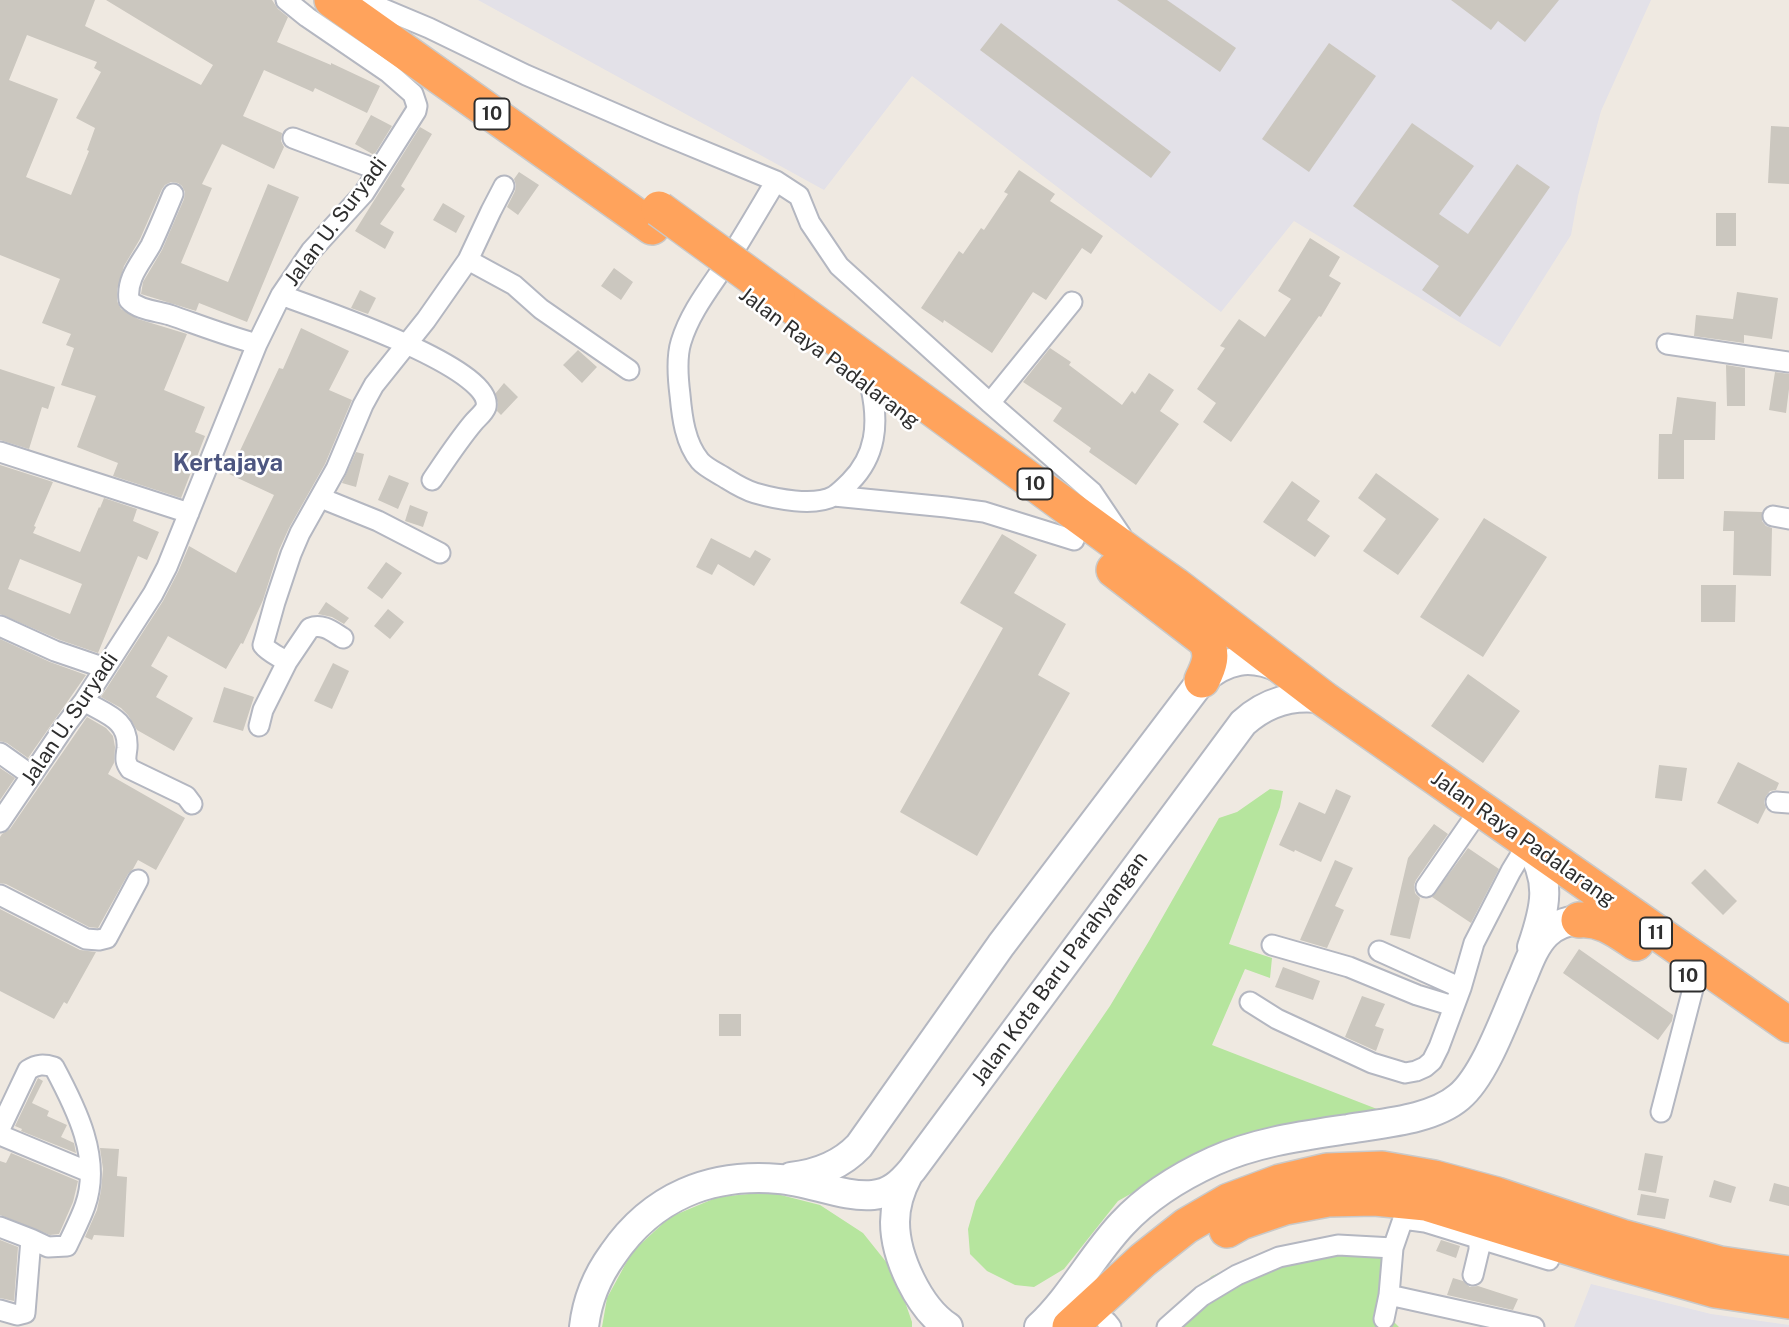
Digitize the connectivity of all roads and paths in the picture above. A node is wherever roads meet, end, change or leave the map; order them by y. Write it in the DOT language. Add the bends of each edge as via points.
graph roads {
  1 [pos="286,0"];
  2 [pos="332,0"];
  3 [pos="361,0"];
  4 [pos="293,138"];
  5 [pos="378,170"];
  6 [pos="776,181"];
  7 [pos="505,187"];
  8 [pos="173,194"];
  9 [pos="655,218"];
  10 [pos="467,260"];
  11 [pos="281,295"];
  12 [pos="770,302"];
  13 [pos="1072,302"];
  14 [pos="408,343"];
  15 [pos="257,344"];
  16 [pos="1667,344"];
  17 [pos="1789,362"];
  18 [pos="629,370"];
  19 [pos="871,388"];
  20 [pos="990,403"];
  21 [pos="0,452"];
  22 [pos="432,480"];
  23 [pos="834,496"];
  24 [pos="321,498"];
  25 [pos="188,513"];
  26 [pos="1074,540"];
  27 [pos="440,553"];
  28 [pos="1138,559"];
  29 [pos="0,626"];
  30 [pos="343,638"];
  31 [pos="287,662"];
  32 [pos="105,668"];
  33 [pos="1292,675"];
  34 [pos="1202,680"];
  35 [pos="1324,699"];
  36 [pos="84,702"];
  37 [pos="259,726"];
  38 [pos="0,753"];
  39 [pos="31,775"];
  40 [pos="192,804"];
  41 [pos="1480,809"];
  42 [pos="0,822"];
  43 [pos="1528,843"];
  44 [pos="138,880"];
  45 [pos="1426,887"];
  46 [pos="0,895"];
  47 [pos="1579,920"];
  48 [pos="1272,945"];
  49 [pos="1379,951"];
  50 [pos="1695,981"];
  51 [pos="1461,988"];
  52 [pos="1250,1002"];
  53 [pos="1453,1006"];
  54 [pos="1507,1012"];
  55 [pos="1788,1030"];
  56 [pos="1661,1112"];
  57 [pos="0,1129"];
  58 [pos="0,1135"];
  59 [pos="912,1170"];
  60 [pos="89,1172"];
  61 [pos="778,1178"];
  62 [pos="0,1227"];
  63 [pos="1479,1238"];
  64 [pos="31,1239"];
  65 [pos="1393,1248"];
  66 [pos="1619,1250"];
  67 [pos="1549,1260"];
  68 [pos="1789,1274"];
  69 [pos="1473,1275"];
  70 [pos="1076,1284"];
  71 [pos="1389,1295"];
  72 [pos="1789,1301"];
  73 [pos="0,1310"];
  74 [pos="1384,1320"];
  75 [pos="1107,1325"];
  76 [pos="584,1327"];
  77 [pos="948,1327"];
  78 [pos="1025,1327"];
  79 [pos="1039,1327"];
  80 [pos="1070,1327"];
  81 [pos="1167,1327"];
  82 [pos="1534,1327"];
  1 -- 5 [label="street, Jalan U. Suryadi" via="413,94 414,116"];
  2 -- 9 [label="highway, Jalan Raya Padalarang / 10"];
  3 -- 6 [label="street"];
  3 -- 9 [label="highway, Jalan Raya Padalarang / 10"];
  4 -- 5 [label="street"];
  5 -- 11 [label="street, Jalan U. Suryadi"];
  6 -- 20 [label="street" via="799,196 810,223 839,266"];
  6 -- 23 [label="street" via="704,294 680,344 683,420 701,462 740,486 804,502"];
  7 -- 10 [label="street"];
  8 -- 15 [label="street" via="132,275 128,300"];
  9 -- 12 [label="highway, Jalan Raya Padalarang / 10"];
  10 -- 14 [label="street"];
  10 -- 18 [label="street" via="514,285"];
  11 -- 14 [label="street"];
  11 -- 15 [label="street, Jalan U. Suryadi"];
  12 -- 19 [label="highway, Jalan Raya Padalarang / 10"];
  12 -- 28 [label="highway, Jalan Raya Padalarang / 10"];
  13 -- 20 [label="street"];
  14 -- 22 [label="street" via="459,372 485,395 485,411"];
  14 -- 24 [label="street" via="374,385"];
  15 -- 25 [label="street, Jalan U. Suryadi"];
  16 -- 17 [label="street"];
  19 -- 23 [label="street" via="876,408 866,463"];
  19 -- 26 [label="highway, Jalan Raya Padalarang / 10"];
  20 -- 28 [label="street" via="1092,492"];
  21 -- 25 [label="street"];
  23 -- 26 [label="street" via="984,512"];
  24 -- 27 [label="street"];
  24 -- 31 [label="street" via="291,554 263,642"];
  25 -- 32 [label="street, Jalan U. Suryadi" via="153,594"];
  26 -- 34 [label="highway, Jalan Raya Padalarang / 10" via="1205,640 1211,656"];
  28 -- 33 [label="highway, Jalan Raya Padalarang / 10"];
  29 -- 32 [label="street"];
  30 -- 31 [label="street" via="319,625 310,628"];
  31 -- 37 [label="street"];
  32 -- 36 [label="street, Jalan U. Suryadi"];
  33 -- 34 [label="main road, Jalan Raya Padalarang" via="1263,662 1241,660 1221,666"];
  33 -- 35 [label="highway, Jalan Raya Padalarang / 11"];
  34 -- 61 [label="main road, Jalan Kota Baru Parahyangan" via="1008,936 859,1146 841,1162 822,1170"];
  35 -- 41 [label="highway, Jalan Raya Padalarang / 11"];
  35 -- 59 [label="main road, Jalan Kota Baru Parahyangan" via="1284,700 1243,723"];
  36 -- 39 [label="street, Jalan U. Suryadi"];
  36 -- 40 [label="street" via="125,729 125,760 130,769 186,796"];
  38 -- 39 [label="street"];
  39 -- 42 [label="street, Jalan U. Suryadi"];
  41 -- 43 [label="highway, Jalan Raya Padalarang / 11"];
  41 -- 45 [label="street"];
  43 -- 51 [label="street" via="1474,943"];
  43 -- 54 [label="main road" via="1542,869 1544,899"];
  43 -- 55 [label="highway, Jalan Raya Padalarang / 11"];
  44 -- 46 [label="street" via="107,938 99,940 86,939"];
  47 -- 50 [label="highway, Jalan Raya Padalarang / 10" via="1610,926"];
  47 -- 54 [label="main road" via="1560,925 1543,937"];
  48 -- 53 [label="street" via="1349,967"];
  49 -- 51 [label="street"];
  50 -- 55 [label="highway, Jalan Raya Padalarang / 10"];
  50 -- 56 [label="street"];
  51 -- 53 [label="street"];
  52 -- 53 [label="street" via="1326,1043 1405,1073 1432,1060"];
  54 -- 70 [label="main road" via="1478,1075 1451,1103 1390,1122 1245,1149 1208,1164 1134,1212"];
  57 -- 60 [label="street" via="28,1070 35,1065 54,1067 87,1143"];
  58 -- 60 [label="street"];
  59 -- 61 [label="main road, Jalan Kota Baru Parahyangan" via="895,1188 870,1195"];
  59 -- 77 [label="main road" via="896,1208 898,1248 920,1297"];
  60 -- 64 [label="street" via="86,1204 67,1246 48,1247"];
  61 -- 76 [label="main road, Jalan Kota Baru Parahyangan" via="719,1182 657,1207 607,1261 590,1298"];
  62 -- 64 [label="street"];
  63 -- 65 [label="street" via="1403,1219"];
  63 -- 67 [label="street"];
  63 -- 69 [label="street"];
  64 -- 73 [label="street" via="25,1313"];
  65 -- 71 [label="street"];
  65 -- 81 [label="street" via="1338,1245 1279,1257 1202,1296"];
  66 -- 68 [label="highway"];
  66 -- 72 [label="highway" via="1715,1290"];
  66 -- 75 [label="highway" via="1426,1203 1328,1199 1241,1222 1204,1242"];
  66 -- 80 [label="highway" via="1497,1195 1382,1169 1327,1171 1229,1201 1186,1226"];
  70 -- 78 [label="main road" via="1049,1312"];
  70 -- 79 [label="main road"];
  71 -- 74 [label="street"];
  71 -- 82 [label="street"];
}
